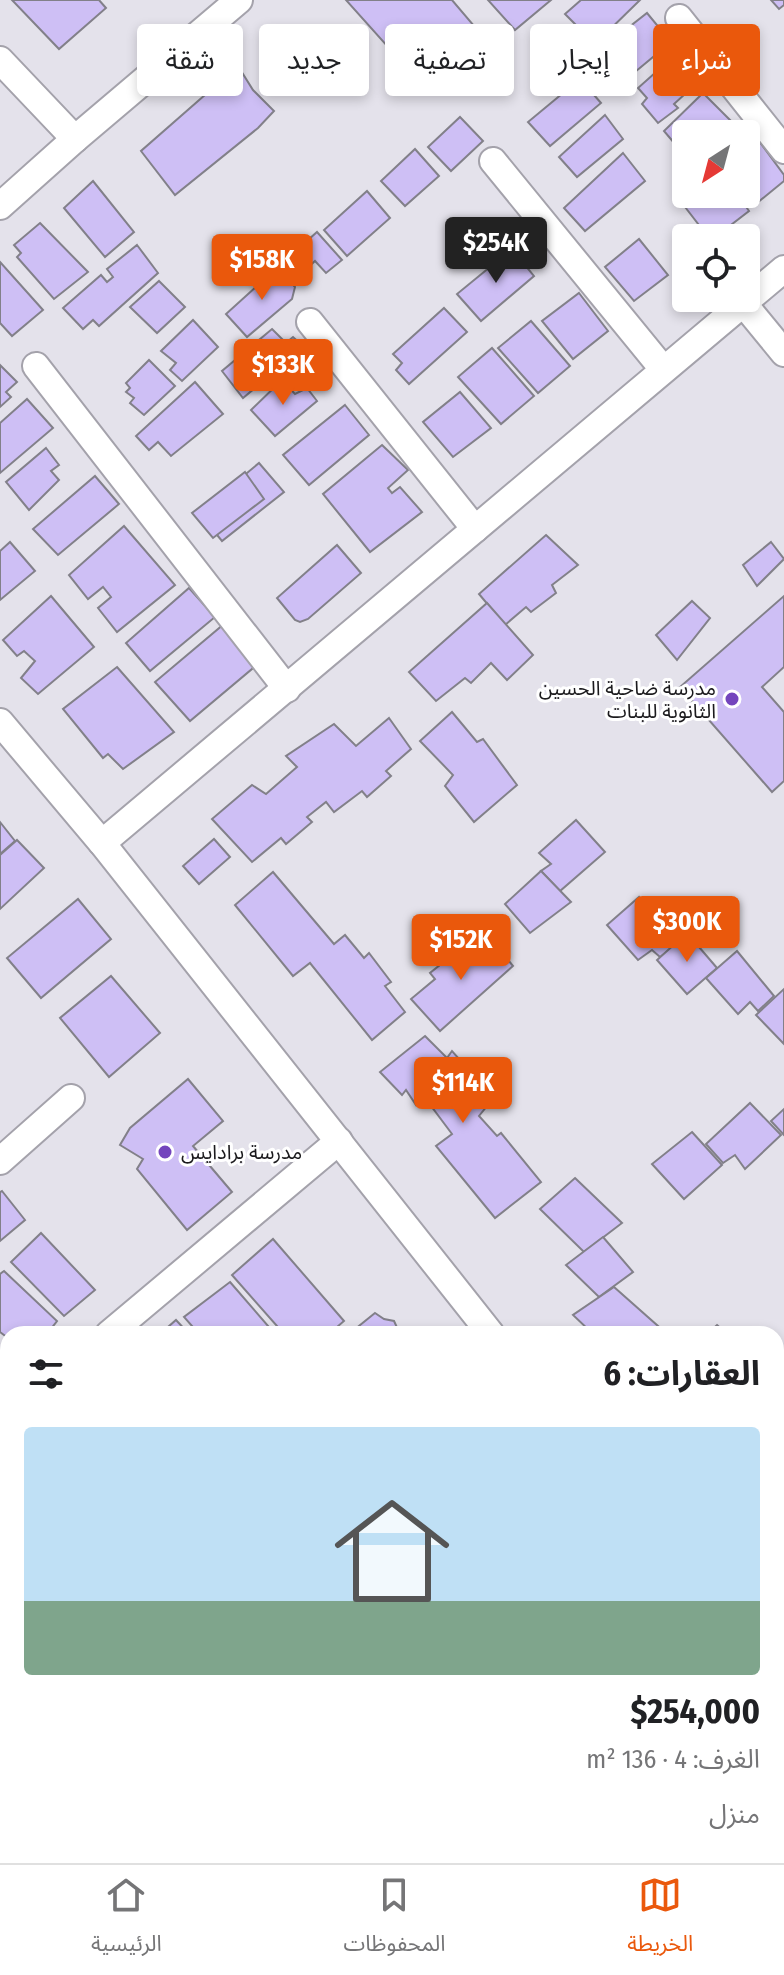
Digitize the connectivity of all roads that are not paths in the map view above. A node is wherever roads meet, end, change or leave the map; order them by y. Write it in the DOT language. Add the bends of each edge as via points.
graph roads {
  1 [pos="239,0"];
  2 [pos="679,18"];
  3 [pos="0,60"];
  4 [pos="75,139"];
  5 [pos="784,150"];
  6 [pos="493,161"];
  7 [pos="0,206"];
  8 [pos="784,269"];
  9 [pos="760,289"];
  10 [pos="732,312"];
  11 [pos="750,312"];
  12 [pos="310,322"];
  13 [pos="784,353"];
  14 [pos="36,366"];
  15 [pos="663,369"];
  16 [pos="475,529"];
  17 [pos="287,689"];
  18 [pos="0,722"];
  19 [pos="102,843"];
  20 [pos="71,1098"];
  21 [pos="339,1141"];
  22 [pos="0,1161"];
  23 [pos="119,1326"];
  24 [pos="485,1326"];
  1 -- 4 [label="street"];
  2 -- 5 [label="street"];
  3 -- 4 [label="street"];
  4 -- 7 [label="street"];
  6 -- 15 [label="street"];
  8 -- 9 [label="street"];
  10 -- 15 [label="street"];
  11 -- 13 [label="street"];
  12 -- 16 [label="street"];
  14 -- 17 [label="street"];
  15 -- 16 [label="street"];
  16 -- 17 [label="street"];
  17 -- 19 [label="street"];
  18 -- 19 [label="street"];
  19 -- 21 [label="street"];
  20 -- 22 [label="street"];
  21 -- 23 [label="street"];
  21 -- 24 [label="street"];
}
